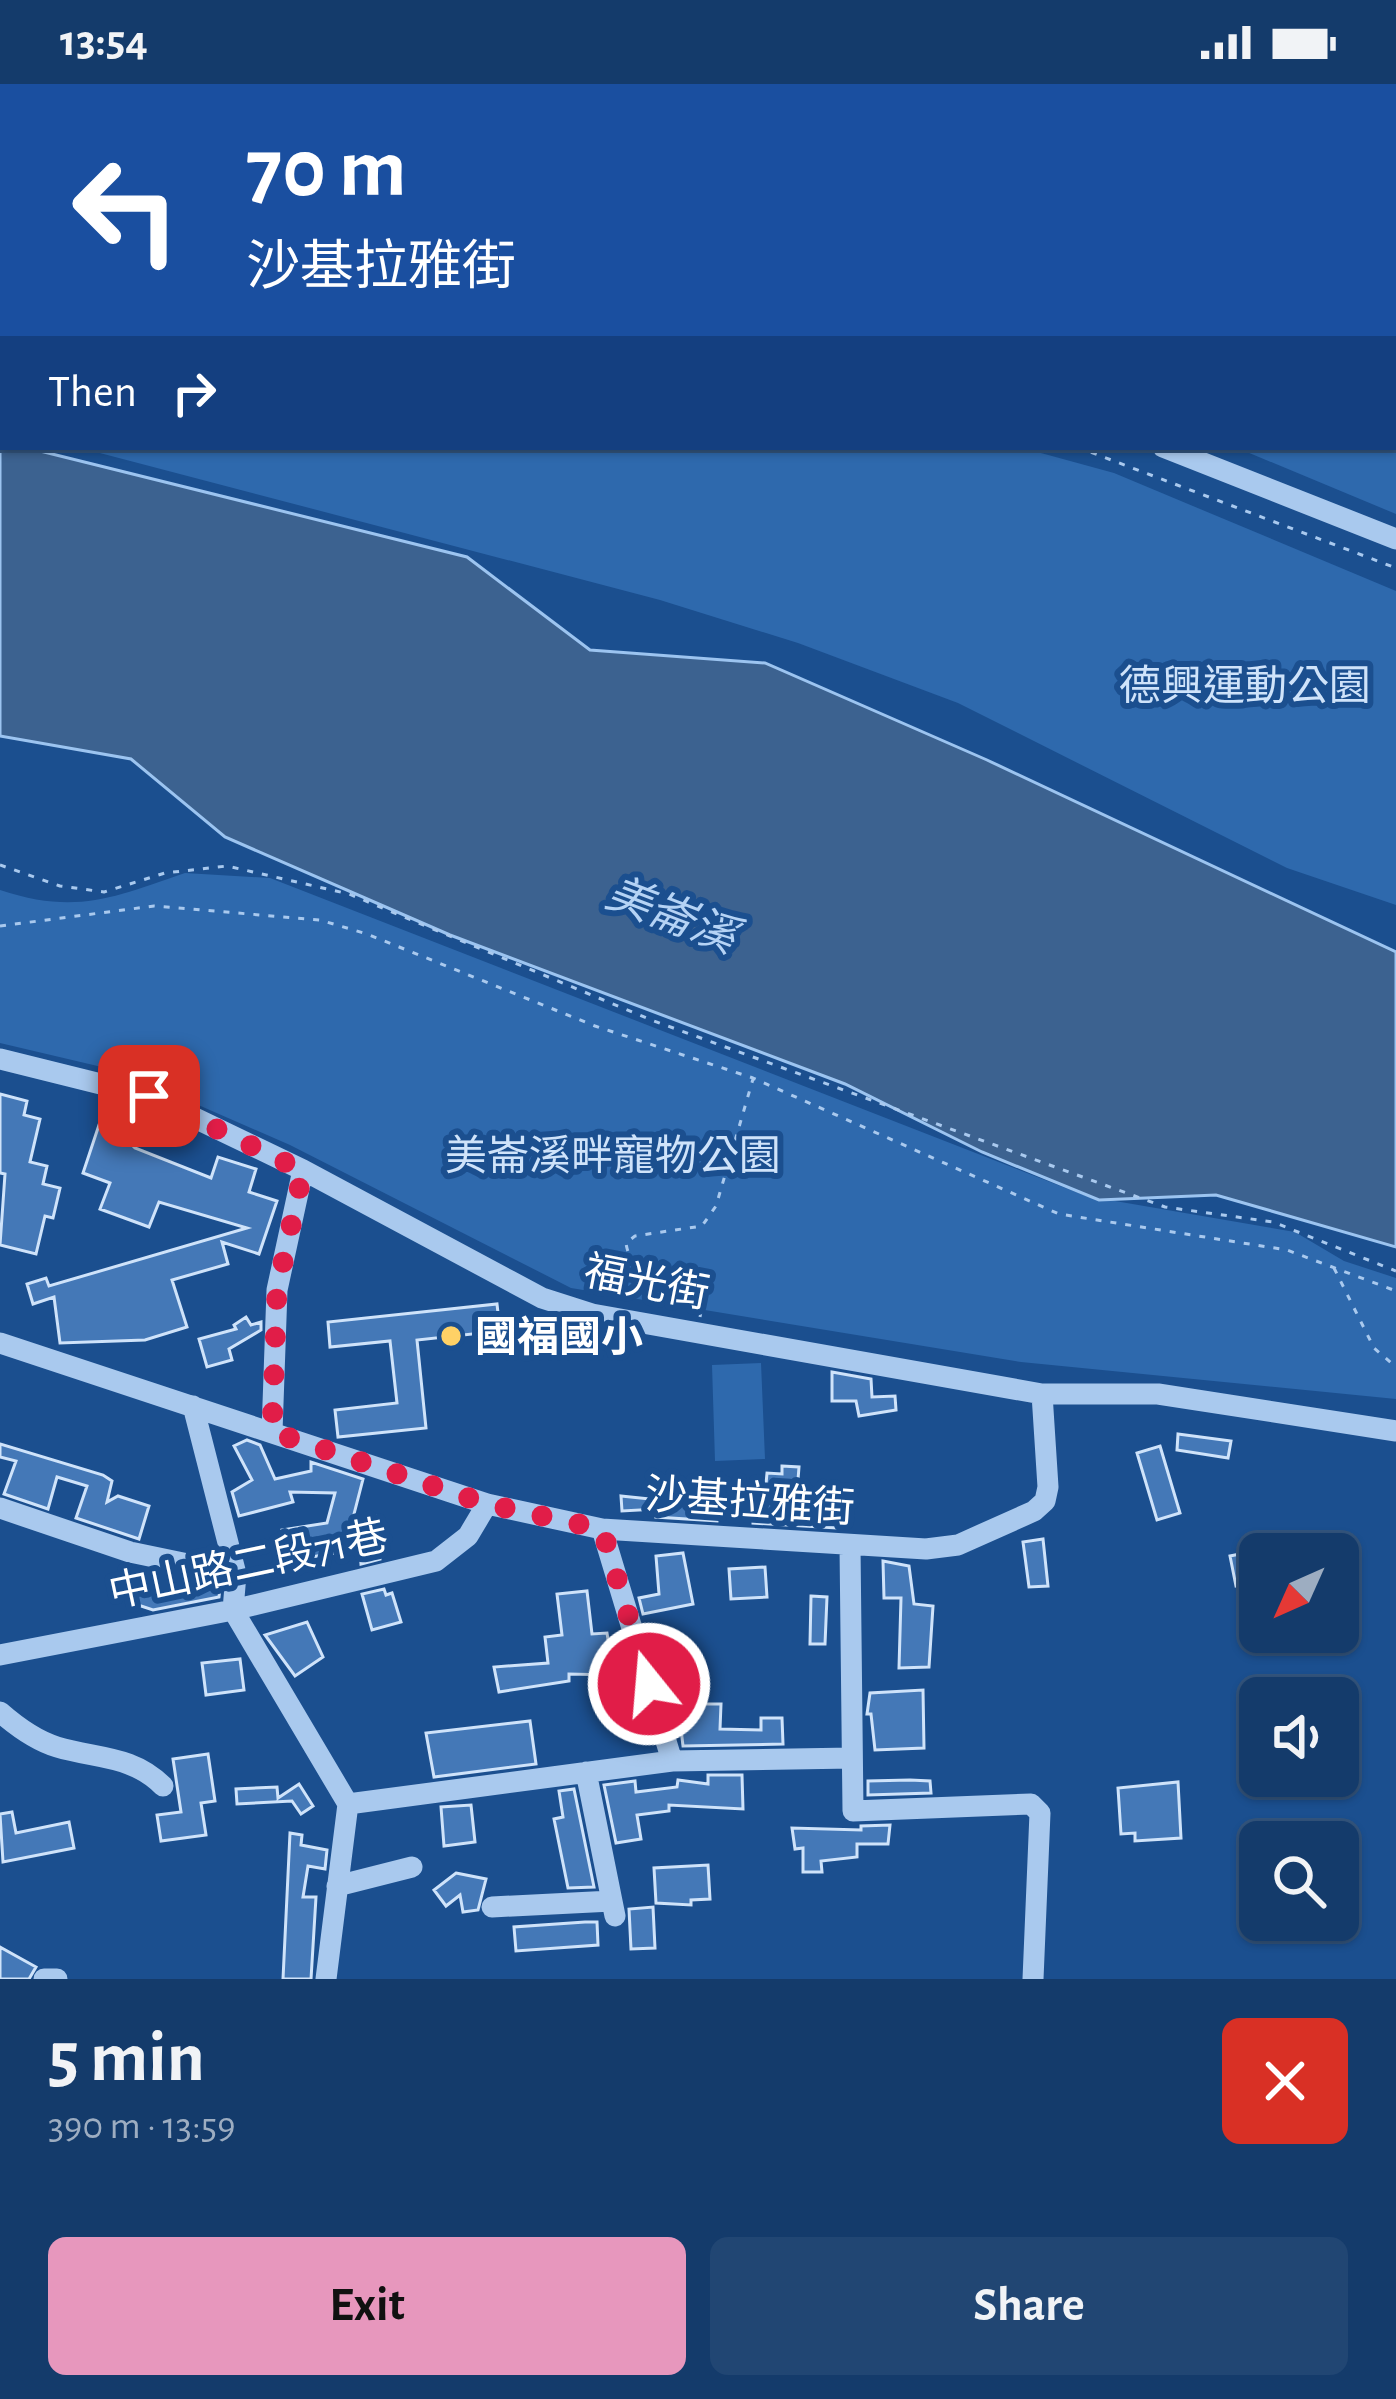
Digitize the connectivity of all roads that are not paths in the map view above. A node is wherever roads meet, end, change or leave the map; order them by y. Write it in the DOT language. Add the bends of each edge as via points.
graph roads {
  1 [pos="1171,450"];
  2 [pos="1396,539"];
  3 [pos="0,1059"];
  4 [pos="303,1171"];
  5 [pos="0,1343"];
  6 [pos="1042,1394"];
  7 [pos="193,1406"];
  8 [pos="1396,1431"];
  9 [pos="272,1432"];
  10 [pos="487,1504"];
  11 [pos="0,1508"];
  12 [pos="602,1529"];
  13 [pos="850,1546"];
  14 [pos="236,1574"];
  15 [pos="233,1610"];
  16 [pos="0,1654"];
  17 [pos="0,1712"];
  18 [pos="852,1758"];
  19 [pos="673,1760"];
  20 [pos="586,1772"];
  21 [pos="163,1786"];
  22 [pos="348,1804"];
  23 [pos="412,1868"];
  24 [pos="337,1886"];
  25 [pos="491,1906"];
  26 [pos="44,1979"];
  27 [pos="57,1979"];
  28 [pos="326,1979"];
  29 [pos="1033,1979"];
  1 -- 2 [label="street"];
  3 -- 4 [label="street, 福光街" via="149,1096"];
  4 -- 6 [label="street, 福光街" via="542,1298 592,1314"];
  4 -- 9 [label="street" via="277,1290"];
  5 -- 7 [label="street, 沙基拉雅街"];
  6 -- 8 [label="street, 福光街" via="1158,1394"];
  6 -- 13 [label="street, 沙基拉雅街" via="1048,1487 1034,1511 958,1545"];
  7 -- 9 [label="street, 沙基拉雅街"];
  7 -- 14 [label="street"];
  9 -- 10 [label="street, 沙基拉雅街"];
  10 -- 12 [label="street, 沙基拉雅街"];
  10 -- 15 [label="street, 中山路二段71巷" via="468,1536 436,1561"];
  11 -- 14 [label="street" via="130,1552"];
  12 -- 13 [label="street, 沙基拉雅街"];
  12 -- 19 [label="street"];
  13 -- 18 [label="street"];
  14 -- 15 [label="street"];
  15 -- 16 [label="street, 中山路二段71巷"];
  15 -- 22 [label="street"];
  17 -- 21 [label="street" via="56,1747 147,1770"];
  18 -- 19 [label="street"];
  18 -- 29 [label="street" via="853,1811 1031,1804 1040,1813"];
  19 -- 20 [label="street"];
  20 -- 22 [label="street"];
  20 -- 25 [label="street" via="614,1908"];
  22 -- 24 [label="street"];
  23 -- 24 [label="street"];
  24 -- 28 [label="street"];
  26 -- 27 [label="street"];
}
